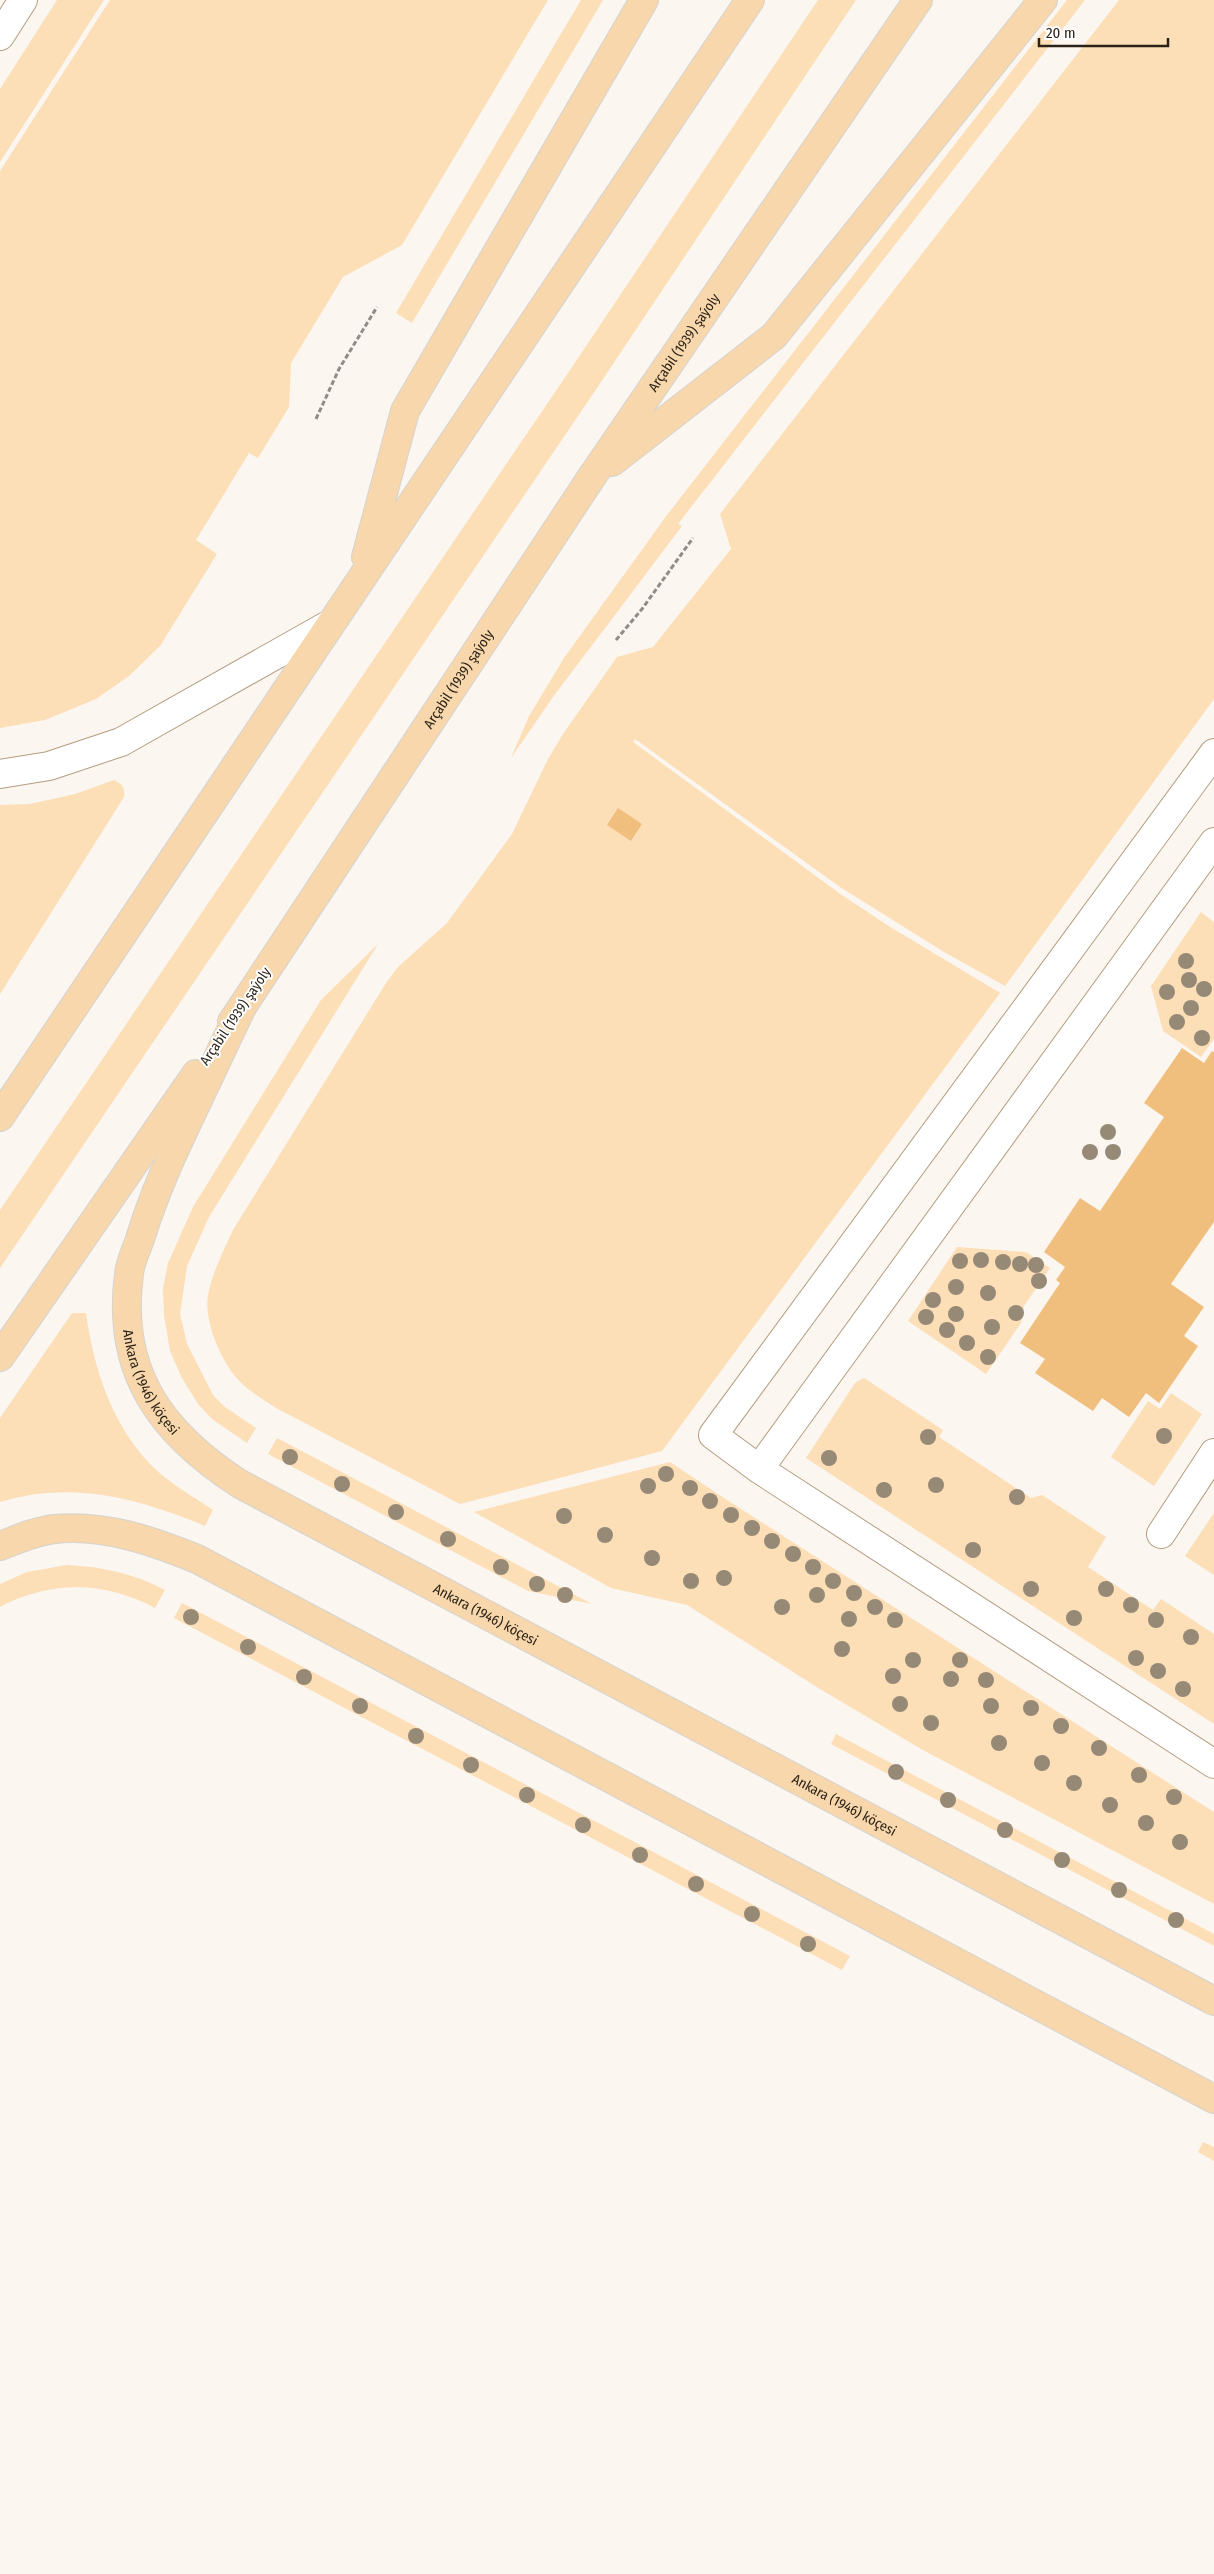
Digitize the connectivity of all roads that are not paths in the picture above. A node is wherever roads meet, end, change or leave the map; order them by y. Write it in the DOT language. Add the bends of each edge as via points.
graph roads {
  1 [pos="23,0"];
  2 [pos="644,0"];
  3 [pos="750,0"];
  4 [pos="918,0"];
  5 [pos="1043,0"];
  6 [pos="0,36"];
  7 [pos="591,478"];
  8 [pos="360,578"];
  9 [pos="330,624"];
  10 [pos="1214,753"];
  11 [pos="0,774"];
  12 [pos="1209,858"];
  13 [pos="242,1007"];
  14 [pos="0,1117"];
  15 [pos="0,1357"];
  16 [pos="1214,1453"];
  17 [pos="759,1469"];
  18 [pos="1161,1534"];
  19 [pos="0,1546"];
  20 [pos="1214,1764"];
  21 [pos="1214,2000"];
  22 [pos="1214,2098"];
  1 -- 6 [label="lane"];
  2 -- 8 [label="main road" via="405,411"];
  3 -- 8 [label="main road"];
  4 -- 7 [label="main road, Arçabil (1939) şaýoly"];
  5 -- 7 [label="main road" via="774,336"];
  7 -- 13 [label="main road, Arçabil (1939) şaýoly"];
  8 -- 9 [label="main road"];
  9 -- 11 [label="lane" via="121,742 49,766"];
  9 -- 14 [label="main road"];
  10 -- 17 [label="lane" via="713,1435"];
  12 -- 17 [label="lane"];
  13 -- 15 [label="main road, Arçabil (1939) şaýoly"];
  13 -- 21 [label="main road, Ankara (1946) köçesi" via="154,1194 129,1273 126,1319 132,1351 141,1380 178,1436 207,1462 240,1484"];
  16 -- 18 [label="lane"];
  17 -- 20 [label="lane"];
  19 -- 22 [label="main road" via="55,1529 132,1536 162,1544"];
}
